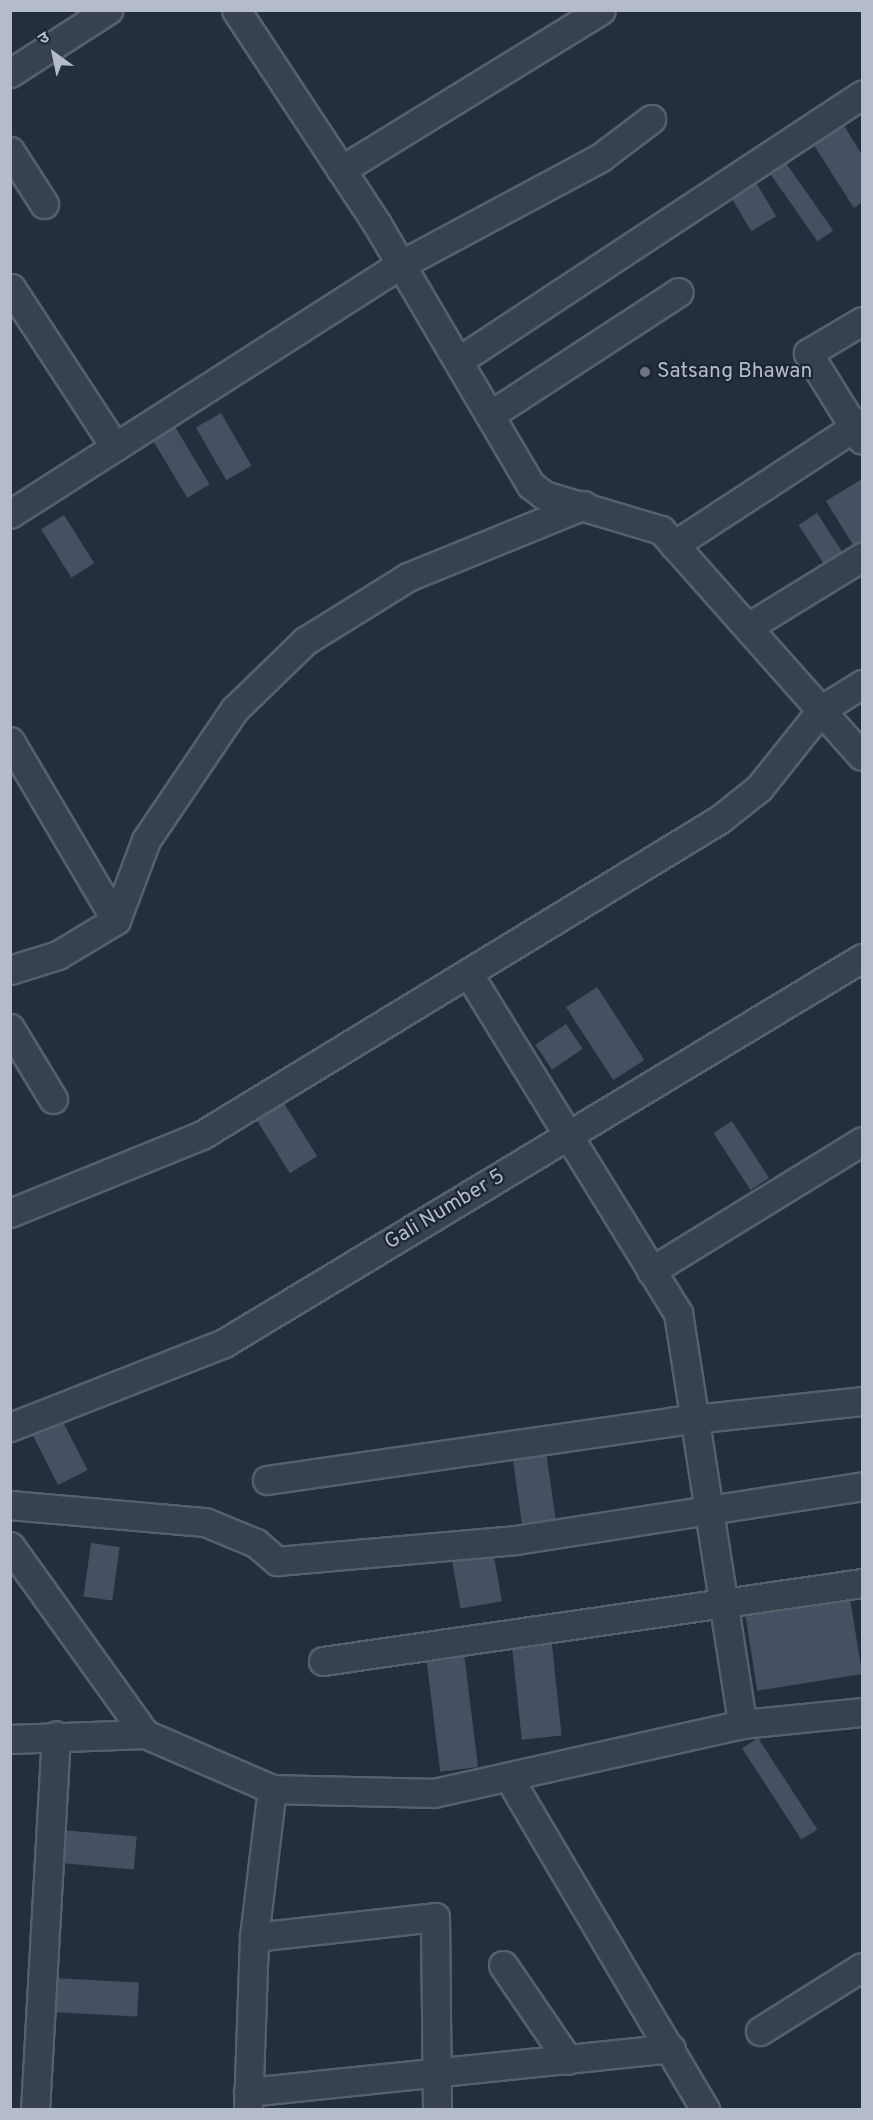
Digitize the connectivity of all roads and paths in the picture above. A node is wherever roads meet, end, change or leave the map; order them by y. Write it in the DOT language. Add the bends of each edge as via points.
graph roads {
  1 [pos="108,10"];
  2 [pos="236,10"];
  3 [pos="601,10"];
  4 [pos="10,73"];
  5 [pos="862,95"];
  6 [pos="651,118"];
  7 [pos="10,151"];
  8 [pos="341,170"];
  9 [pos="44,204"];
  10 [pos="400,265"];
  11 [pos="11,288"];
  12 [pos="679,292"];
  13 [pos="862,321"];
  14 [pos="458,361"];
  15 [pos="490,415"];
  16 [pos="860,430"];
  17 [pos="115,447"];
  18 [pos="584,506"];
  19 [pos="10,514"];
  20 [pos="674,544"];
  21 [pos="862,557"];
  22 [pos="748,627"];
  23 [pos="862,684"];
  24 [pos="822,709"];
  25 [pos="10,741"];
  26 [pos="862,756"];
  27 [pos="116,920"];
  28 [pos="862,958"];
  29 [pos="10,970"];
  30 [pos="468,973"];
  31 [pos="10,1028"];
  32 [pos="53,1099"];
  33 [pos="571,1135"];
  34 [pos="862,1141"];
  35 [pos="10,1213"];
  36 [pos="651,1271"];
  37 [pos="862,1401"];
  38 [pos="695,1420"];
  39 [pos="10,1426"];
  40 [pos="267,1480"];
  41 [pos="862,1486"];
  42 [pos="10,1505"];
  43 [pos="709,1511"];
  44 [pos="10,1546"];
  45 [pos="862,1583"];
  46 [pos="725,1600"];
  47 [pos="323,1661"];
  48 [pos="859,1718"];
  49 [pos="742,1724"];
  50 [pos="146,1734"];
  51 [pos="56,1736"];
  52 [pos="10,1739"];
  53 [pos="509,1778"];
  54 [pos="272,1789"];
  55 [pos="254,1937"];
  56 [pos="503,1965"];
  57 [pos="862,1967"];
  58 [pos="760,2031"];
  59 [pos="671,2048"];
  60 [pos="568,2060"];
  61 [pos="438,2075"];
  62 [pos="248,2101"];
  63 [pos="35,2109"];
  64 [pos="437,2109"];
  65 [pos="705,2109"];
  1 -- 4 [label="street"];
  2 -- 8 [label="street"];
  3 -- 8 [label="street"];
  5 -- 14 [label="street"];
  6 -- 10 [label="street" via="601,157"];
  7 -- 9 [label="street"];
  8 -- 10 [label="street"];
  10 -- 14 [label="street"];
  10 -- 17 [label="street"];
  11 -- 17 [label="street"];
  12 -- 15 [label="street"];
  13 -- 16 [label="street" via="808,353"];
  14 -- 15 [label="street"];
  15 -- 18 [label="street" via="531,485 544,495"];
  16 -- 20 [label="street"];
  17 -- 19 [label="street"];
  18 -- 20 [label="street" via="646,521"];
  18 -- 27 [label="street" via="408,577 305,640 234,710 146,840"];
  20 -- 22 [label="street"];
  21 -- 22 [label="street"];
  22 -- 24 [label="street"];
  23 -- 24 [label="street"];
  24 -- 26 [label="street"];
  24 -- 30 [label="street" via="759,788 720,819"];
  25 -- 27 [label="street"];
  27 -- 29 [label="street" via="57,955"];
  28 -- 33 [label="street, Gali Number 5"];
  30 -- 33 [label="street"];
  30 -- 35 [label="street" via="202,1135"];
  31 -- 32 [label="street"];
  33 -- 36 [label="street"];
  33 -- 39 [label="street, Gali Number 5" via="224,1342"];
  34 -- 36 [label="street"];
  36 -- 38 [label="street" via="678,1313"];
  37 -- 38 [label="street"];
  38 -- 40 [label="street"];
  38 -- 43 [label="street"];
  41 -- 43 [label="street"];
  42 -- 43 [label="street" via="205,1522 256,1543 277,1561 515,1540"];
  43 -- 46 [label="street"];
  44 -- 50 [label="street"];
  45 -- 46 [label="street"];
  46 -- 47 [label="street"];
  46 -- 49 [label="street"];
  48 -- 49 [label="street"];
  49 -- 53 [label="street"];
  50 -- 51 [label="street"];
  50 -- 54 [label="street"];
  51 -- 52 [label="street"];
  51 -- 63 [label="street"];
  53 -- 54 [label="street" via="434,1793"];
  53 -- 59 [label="street"];
  54 -- 55 [label="street"];
  55 -- 61 [label="street" via="435,1917"];
  55 -- 62 [label="street"];
  56 -- 60 [label="street"];
  57 -- 58 [label="street"];
  59 -- 60 [label="street"];
  59 -- 65 [label="street"];
  60 -- 61 [label="street"];
  61 -- 62 [label="street"];
  61 -- 64 [label="street"];
}
